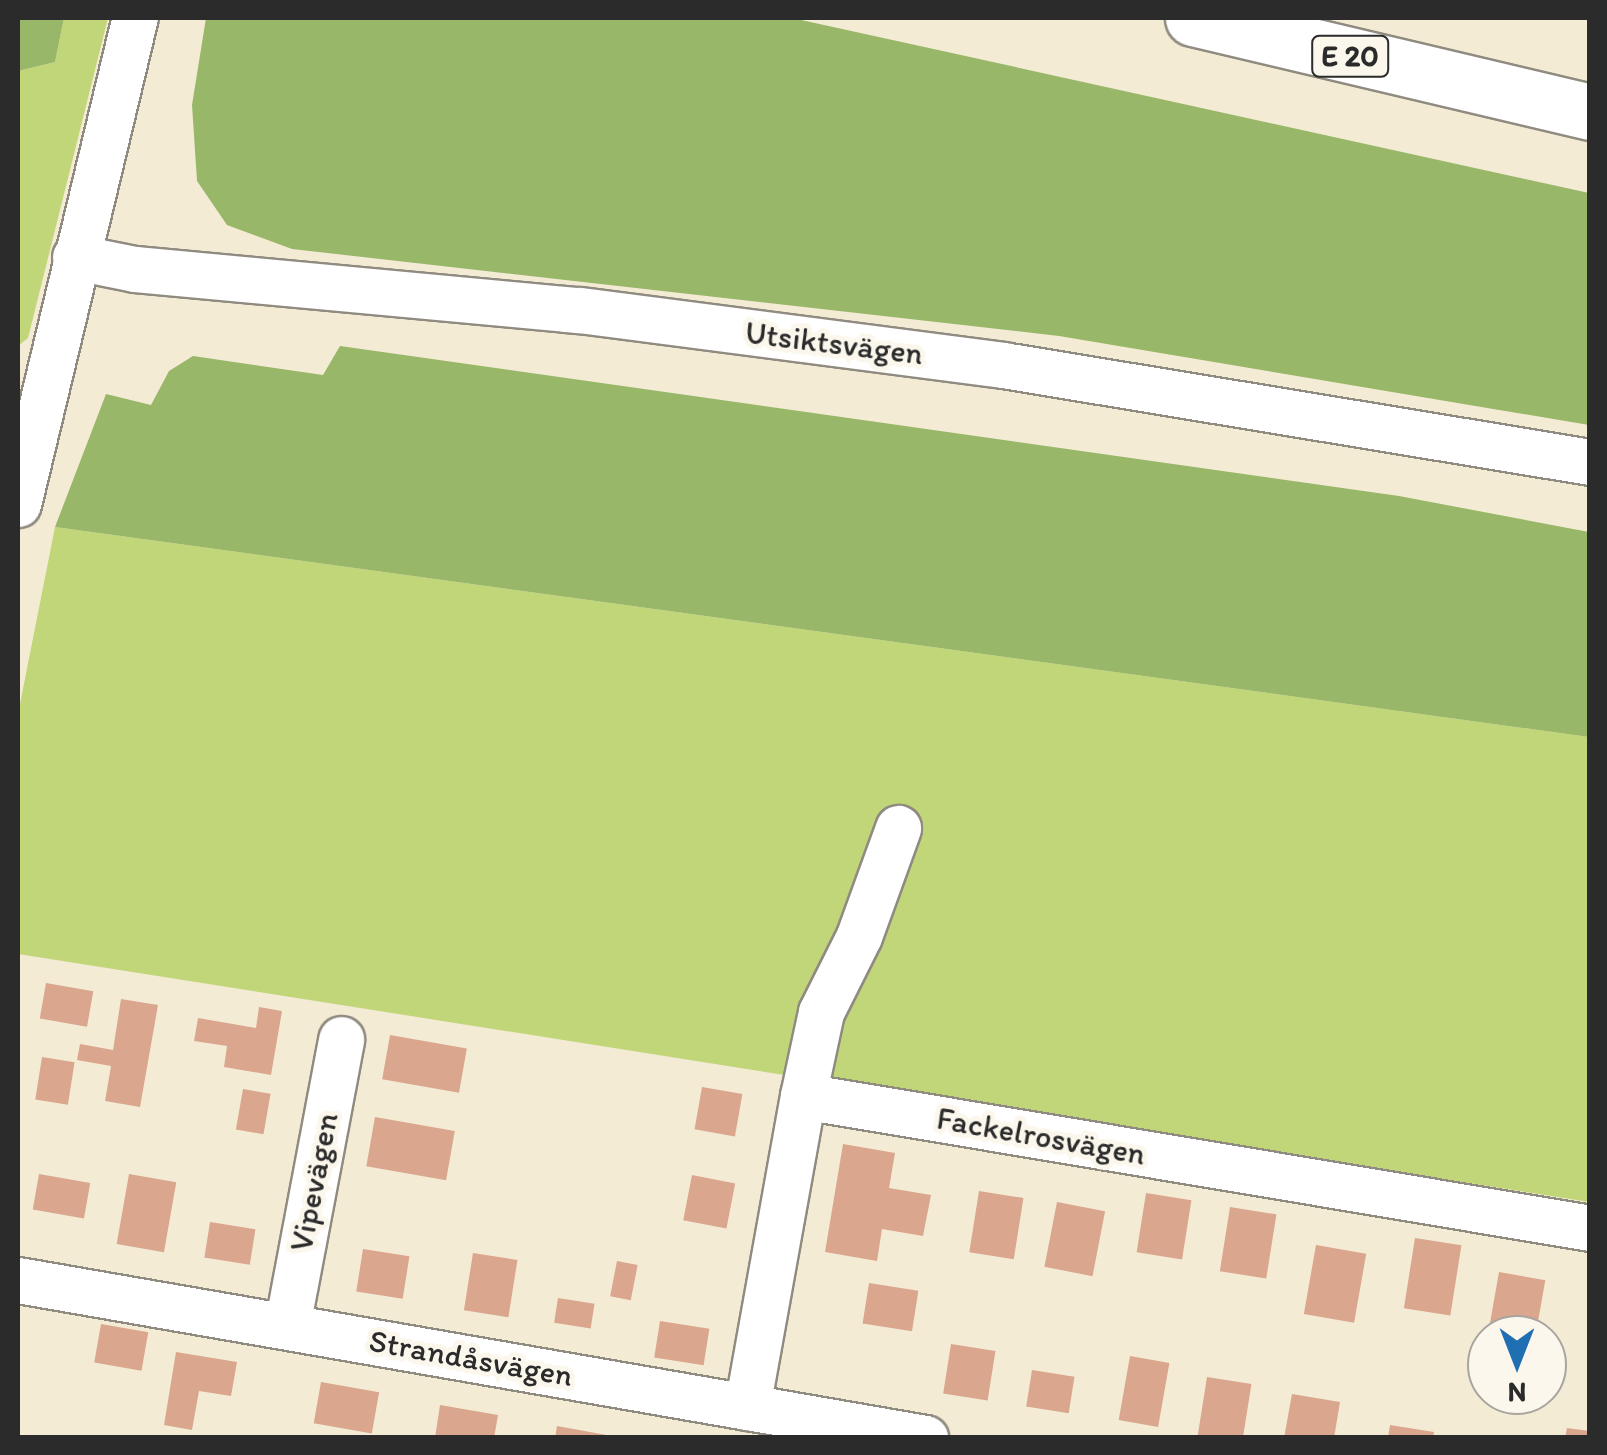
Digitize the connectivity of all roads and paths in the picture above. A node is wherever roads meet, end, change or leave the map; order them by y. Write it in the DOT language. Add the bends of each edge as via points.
graph roads {
  1 [pos="136,18"];
  2 [pos="1193,18"];
  3 [pos="1508,94"];
  4 [pos="1590,95"];
  5 [pos="1590,112"];
  6 [pos="1590,120"];
  7 [pos="75,257"];
  8 [pos="18,396"];
  9 [pos="1590,462"];
  10 [pos="18,504"];
  11 [pos="898,828"];
  12 [pos="341,1038"];
  13 [pos="803,1096"];
  14 [pos="1590,1228"];
  15 [pos="18,1280"];
  16 [pos="287,1326"];
  17 [pos="747,1407"];
  18 [pos="925,1438"];
  1 -- 7 [label="street"];
  2 -- 3 [label="highway, E 20"];
  3 -- 4 [label="highway, E 20"];
  3 -- 5 [label="highway, E 20"];
  3 -- 6 [label="highway, E 20"];
  7 -- 8 [label="street"];
  7 -- 9 [label="street, Utsiktsvägen" via="135,269 580,310 1004,365"];
  7 -- 10 [label="street"];
  11 -- 13 [label="street" via="821,1012"];
  12 -- 16 [label="street, Vipevägen"];
  13 -- 14 [label="street, Fackelrosvägen"];
  13 -- 17 [label="street"];
  15 -- 16 [label="street, Strandåsvägen"];
  16 -- 17 [label="street, Strandåsvägen"];
  17 -- 18 [label="street, Strandåsvägen"];
}
